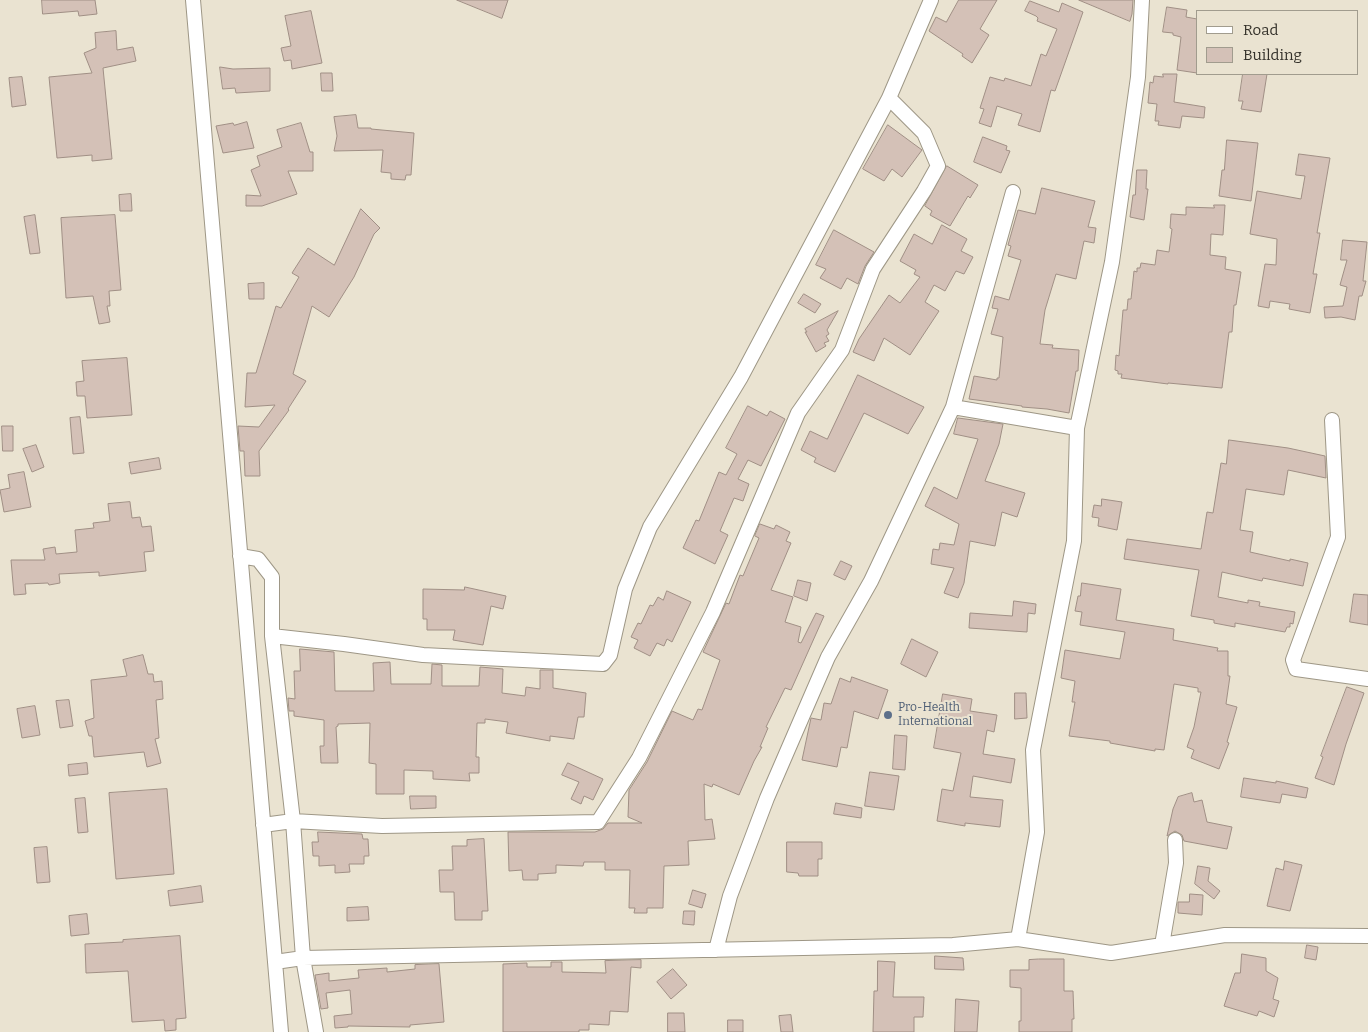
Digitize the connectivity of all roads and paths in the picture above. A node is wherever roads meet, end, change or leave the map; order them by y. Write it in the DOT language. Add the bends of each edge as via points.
graph roads {
  1 [pos="193,0"];
  2 [pos="930,0"];
  3 [pos="1142,0"];
  4 [pos="889,98"];
  5 [pos="1013,192"];
  6 [pos="953,407"];
  7 [pos="1332,420"];
  8 [pos="1077,428"];
  9 [pos="240,556"];
  10 [pos="272,636"];
  11 [pos="1368,679"];
  12 [pos="293,821"];
  13 [pos="263,825"];
  14 [pos="1175,840"];
  15 [pos="1368,936"];
  16 [pos="1018,938"];
  17 [pos="1162,945"];
  18 [pos="716,950"];
  19 [pos="303,958"];
  20 [pos="275,962"];
  21 [pos="281,1032"];
  22 [pos="316,1032"];
  1 -- 9 [label="street"];
  2 -- 4 [label="street"];
  3 -- 8 [label="street" via="1138,77 1113,252"];
  4 -- 10 [label="street" via="741,377 650,527 625,589 610,655 603,664 424,655"];
  4 -- 12 [label="street" via="924,133 938,166 873,270 842,350 798,413 713,612 639,758 598,822 382,826"];
  5 -- 6 [label="street"];
  6 -- 8 [label="street"];
  6 -- 18 [label="street" via="871,581 828,657 767,798 730,896"];
  7 -- 11 [label="street" via="1338,537 1293,660 1296,669"];
  8 -- 16 [label="street" via="1074,541 1033,750 1037,832"];
  9 -- 10 [label="street" via="258,559 272,577"];
  9 -- 13 [label="street"];
  10 -- 12 [label="street"];
  12 -- 13 [label="street"];
  12 -- 19 [label="street"];
  13 -- 20 [label="street"];
  14 -- 17 [label="street" via="1176,863"];
  15 -- 17 [label="street" via="1225,935"];
  16 -- 17 [label="street" via="1111,953"];
  16 -- 18 [label="street" via="953,945"];
  18 -- 19 [label="street"];
  19 -- 20 [label="street"];
  19 -- 22 [label="street"];
  20 -- 21 [label="street"];
}
